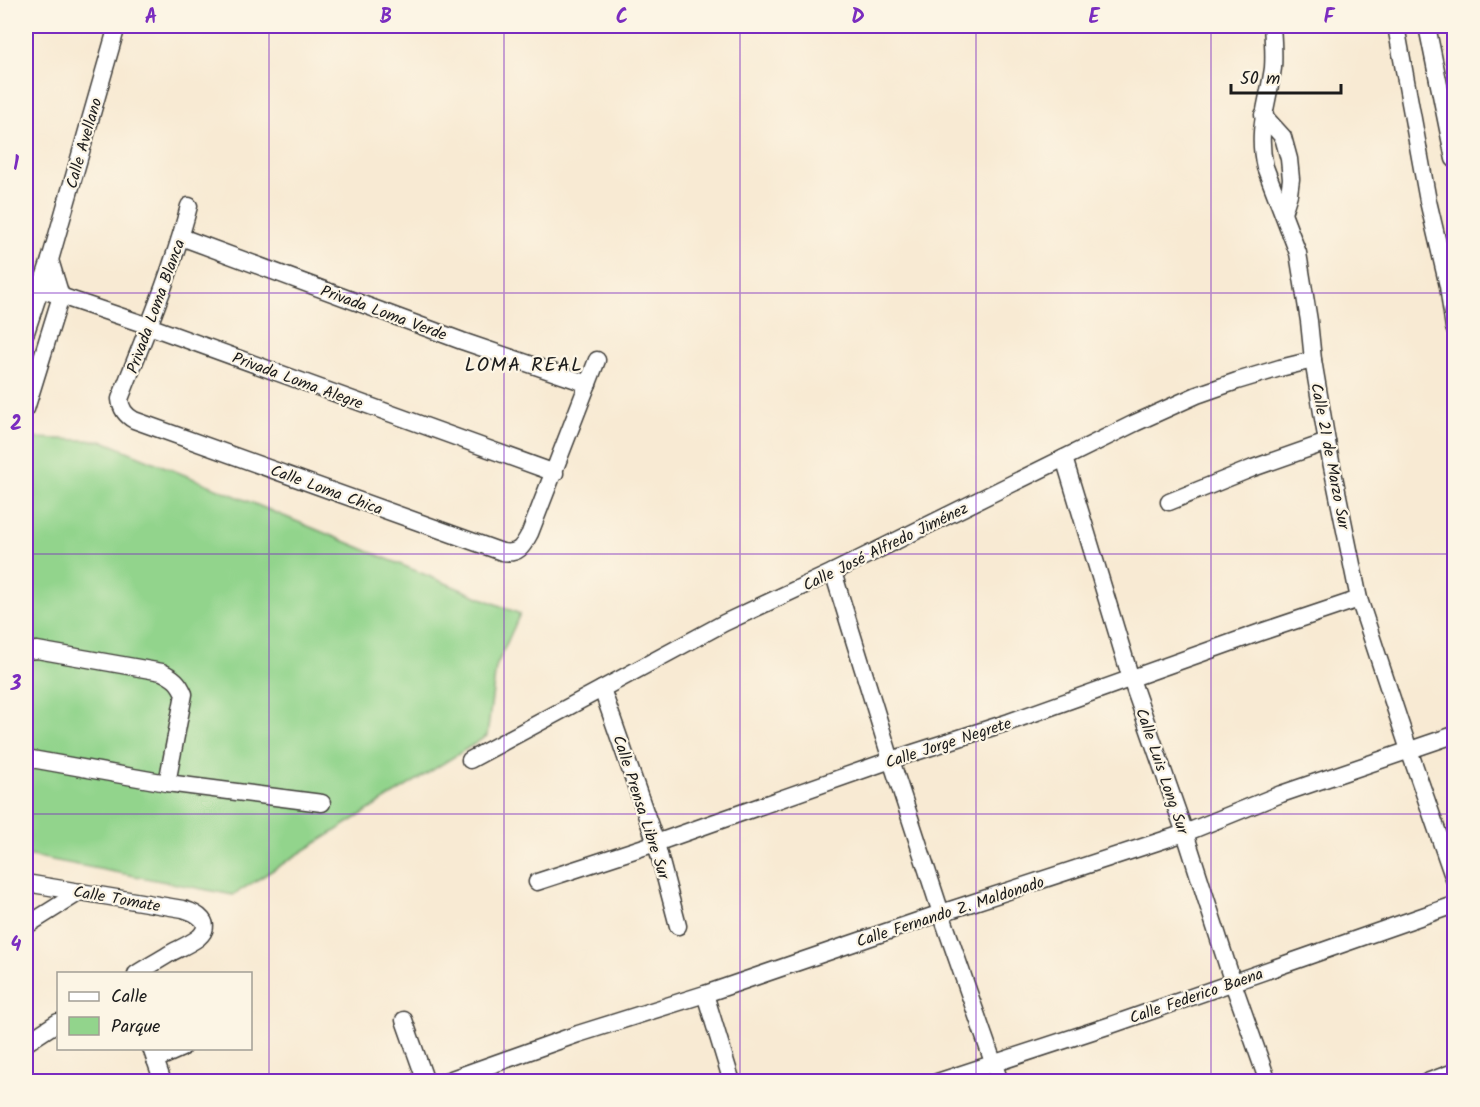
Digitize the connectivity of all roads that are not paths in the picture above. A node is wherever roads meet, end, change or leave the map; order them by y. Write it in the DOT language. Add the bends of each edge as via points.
graph roads {
  1 [pos="117,26"];
  2 [pos="1272,26"];
  3 [pos="1396,26"];
  4 [pos="1427,26"];
  5 [pos="1263,115"];
  6 [pos="1453,141"];
  7 [pos="1455,159"];
  8 [pos="1291,180"];
  9 [pos="1271,183"];
  10 [pos="189,206"];
  11 [pos="1283,213"];
  12 [pos="181,237"];
  13 [pos="50,260"];
  14 [pos="1451,285"];
  15 [pos="40,289"];
  16 [pos="62,296"];
  17 [pos="149,326"];
  18 [pos="1455,328"];
  19 [pos="26,332"];
  20 [pos="597,360"];
  21 [pos="1312,360"];
  22 [pos="588,384"];
  23 [pos="121,406"];
  24 [pos="26,410"];
  25 [pos="1327,442"];
  26 [pos="1064,458"];
  27 [pos="555,473"];
  28 [pos="1169,502"];
  29 [pos="833,572"];
  30 [pos="1359,599"];
  31 [pos="26,651"];
  32 [pos="1131,679"];
  33 [pos="602,689"];
  34 [pos="1455,735"];
  35 [pos="1409,750"];
  36 [pos="26,758"];
  37 [pos="470,760"];
  38 [pos="891,760"];
  39 [pos="167,783"];
  40 [pos="322,802"];
  41 [pos="1185,833"];
  42 [pos="656,843"];
  43 [pos="1455,879"];
  44 [pos="537,882"];
  45 [pos="26,883"];
  46 [pos="80,891"];
  47 [pos="1455,905"];
  48 [pos="941,913"];
  49 [pos="26,926"];
  50 [pos="678,926"];
  51 [pos="139,972"];
  52 [pos="1233,983"];
  53 [pos="705,994"];
  54 [pos="404,1020"];
  55 [pos="57,1023"];
  56 [pos="26,1043"];
  57 [pos="172,1050"];
  58 [pos="153,1054"];
  59 [pos="995,1064"];
  60 [pos="1455,1072"];
  61 [pos="163,1082"];
  62 [pos="426,1082"];
  63 [pos="443,1082"];
  64 [pos="732,1082"];
  65 [pos="937,1082"];
  66 [pos="1000,1082"];
  67 [pos="1268,1082"];
  68 [pos="1427,1082"];
  1 -- 13 [label="street, Calle Avellano"];
  2 -- 5 [label="street, Calle 21 de Marzo Sur" via="1273,66"];
  3 -- 14 [label="street" via="1428,201"];
  4 -- 6 [label="street"];
  5 -- 8 [label="street" via="1283,137"];
  5 -- 9 [label="street, Calle 21 de Marzo Sur" via="1262,153"];
  6 -- 7 [label="street"];
  8 -- 9 [label="street"];
  8 -- 11 [label="street"];
  9 -- 11 [label="street, Calle 21 de Marzo Sur"];
  10 -- 12 [label="street, Privada Loma Blanca"];
  11 -- 21 [label="street, Calle 21 de Marzo Sur" via="1298,253"];
  12 -- 17 [label="street, Privada Loma Blanca"];
  12 -- 22 [label="street, Privada Loma Verde"];
  13 -- 15 [label="street, Calle Avellano"];
  13 -- 16 [label="street"];
  14 -- 18 [label="street"];
  15 -- 16 [label="street, Privada Loma Alegre"];
  15 -- 19 [label="street, Calle Avellano"];
  16 -- 17 [label="street, Privada Loma Alegre"];
  16 -- 24 [label="street"];
  17 -- 23 [label="street, Privada Loma Blanca" via="120,399"];
  17 -- 27 [label="street, Privada Loma Alegre"];
  20 -- 22 [label="street"];
  21 -- 25 [label="street, Calle 21 de Marzo Sur"];
  21 -- 26 [label="street, Calle José Alfredo Jiménez" via="1197,395"];
  22 -- 27 [label="street"];
  23 -- 27 [label="street, Calle Loma Chica" via="134,420 502,552 511,553 524,544"];
  25 -- 28 [label="street"];
  25 -- 30 [label="street, Calle 21 de Marzo Sur"];
  26 -- 29 [label="street, Calle José Alfredo Jiménez"];
  26 -- 32 [label="street, Calle Luis Long Sur"];
  29 -- 33 [label="street, Calle José Alfredo Jiménez" via="724,623"];
  29 -- 38 [label="street"];
  30 -- 32 [label="street, Calle Jorge Negrete"];
  30 -- 35 [label="street, Calle 21 de Marzo Sur"];
  31 -- 39 [label="street" via="162,672 173,677 184,694"];
  32 -- 38 [label="street, Calle Jorge Negrete"];
  32 -- 41 [label="street, Calle Luis Long Sur"];
  33 -- 37 [label="street, Calle José Alfredo Jiménez"];
  33 -- 42 [label="street, Calle Prensa Libre Sur"];
  34 -- 35 [label="street, Calle Fernando Z. Maldonado"];
  35 -- 41 [label="street, Calle Fernando Z. Maldonado" via="1281,794"];
  35 -- 43 [label="street, Calle 21 de Marzo Sur"];
  36 -- 39 [label="street"];
  38 -- 42 [label="street, Calle Jorge Negrete"];
  38 -- 48 [label="street"];
  39 -- 40 [label="street"];
  41 -- 48 [label="street, Calle Fernando Z. Maldonado"];
  41 -- 52 [label="street, Calle Luis Long Sur"];
  42 -- 44 [label="street, Calle Jorge Negrete"];
  42 -- 50 [label="street, Calle Prensa Libre Sur"];
  45 -- 46 [label="street, Calle Tomate"];
  46 -- 49 [label="street"];
  46 -- 51 [label="street, Calle Tomate" via="183,909 204,921 198,938"];
  47 -- 52 [label="street, Calle Federico Baena"];
  48 -- 53 [label="street, Calle Fernando Z. Maldonado"];
  48 -- 59 [label="street"];
  52 -- 59 [label="street, Calle Federico Baena"];
  52 -- 67 [label="street, Calle Luis Long Sur"];
  53 -- 63 [label="street, Calle Fernando Z. Maldonado"];
  53 -- 64 [label="street"];
  54 -- 62 [label="street"];
  55 -- 56 [label="street"];
  57 -- 58 [label="street"];
  58 -- 61 [label="street"];
  59 -- 65 [label="street, Calle Federico Baena"];
  59 -- 66 [label="street"];
  60 -- 68 [label="street"];
}
